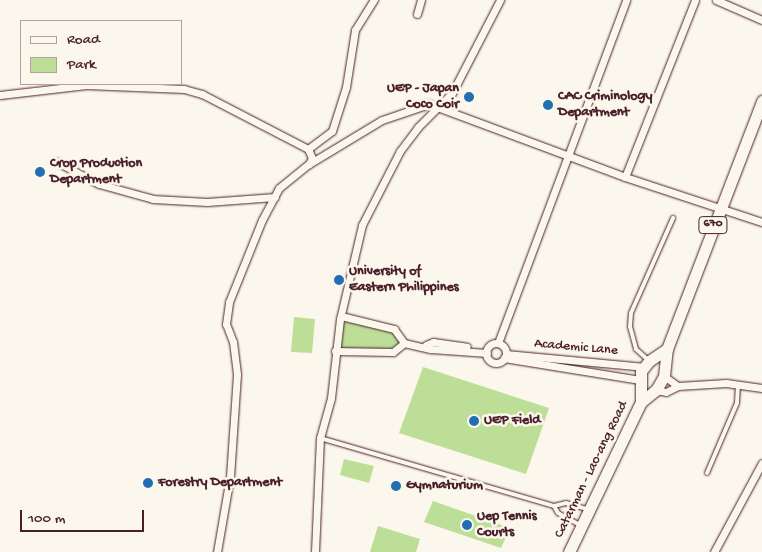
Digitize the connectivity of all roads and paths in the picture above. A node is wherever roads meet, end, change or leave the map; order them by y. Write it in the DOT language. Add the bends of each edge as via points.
graph roads {
  1 [pos="374,0"];
  2 [pos="421,0"];
  3 [pos="500,0"];
  4 [pos="626,0"];
  5 [pos="695,0"];
  6 [pos="716,0"];
  7 [pos="417,14"];
  8 [pos="762,20"];
  9 [pos="0,95"];
  10 [pos="762,101"];
  11 [pos="438,106"];
  12 [pos="308,149"];
  13 [pos="569,156"];
  14 [pos="57,162"];
  15 [pos="310,164"];
  16 [pos="625,177"];
  17 [pos="274,197"];
  18 [pos="719,209"];
  19 [pos="673,218"];
  20 [pos="762,222"];
  21 [pos="341,316"];
  22 [pos="404,343"];
  23 [pos="498,343"];
  24 [pos="667,350"];
  25 [pos="335,351"];
  26 [pos="487,352"];
  27 [pos="505,356"];
  28 [pos="547,361"];
  29 [pos="647,364"];
  30 [pos="664,376"];
  31 [pos="640,380"];
  32 [pos="738,385"];
  33 [pos="678,386"];
  34 [pos="762,388"];
  35 [pos="656,390"];
  36 [pos="641,402"];
  37 [pos="320,438"];
  38 [pos="762,463"];
  39 [pos="707,473"];
  40 [pos="554,506"];
  41 [pos="589,510"];
  42 [pos="582,526"];
  43 [pos="217,552"];
  44 [pos="315,552"];
  45 [pos="569,552"];
  46 [pos="714,552"];
  1 -- 12 [label="street" via="355,30 346,87 332,131"];
  2 -- 7 [label="street"];
  3 -- 11 [label="street" via="452,93"];
  4 -- 13 [label="street"];
  5 -- 16 [label="street"];
  6 -- 8 [label="street"];
  9 -- 12 [label="street" via="86,85 184,89 202,94"];
  10 -- 18 [label="main road, Catarman - Lao-ang Road / 670"];
  11 -- 13 [label="street"];
  11 -- 15 [label="street" via="416,106 382,120"];
  11 -- 21 [label="street" via="400,151 362,225"];
  12 -- 15 [label="street" via="312,158"];
  13 -- 16 [label="street"];
  13 -- 23 [label="street"];
  14 -- 17 [label="street" via="99,184 153,199 207,202"];
  15 -- 17 [label="street" via="284,182"];
  16 -- 18 [label="street"];
  17 -- 43 [label="street" via="228,302 226,324 233,342 236,374 230,477"];
  18 -- 20 [label="street"];
  18 -- 24 [label="main road, Catarman - Lao-ang Road / 670"];
  19 -- 29 [label="lane" via="631,313 630,327 636,349"];
  21 -- 22 [label="street" via="394,328"];
  21 -- 25 [label="street"];
  22 -- 25 [label="street" via="393,352"];
  22 -- 26 [label="street" via="426,345 433,342"];
  23 -- 26 [label="street" via="492,344"];
  23 -- 27 [label="street"];
  24 -- 29 [label="main road"];
  24 -- 30 [label="main road, Catarman - Lao-ang Road / 670"];
  25 -- 37 [label="street" via="331,398"];
  26 -- 27 [label="street, Academic Lane" via="493,362"];
  27 -- 28 [label="street, Academic Lane"];
  28 -- 29 [label="street, Academic Lane"];
  28 -- 31 [label="street, Academic Lane"];
  29 -- 31 [label="main road, Catarman - Lao-ang Road / 670"];
  30 -- 33 [label="street"];
  30 -- 35 [label="main road, Catarman - Lao-ang Road / 670"];
  31 -- 36 [label="main road, Catarman - Lao-ang Road / 670"];
  32 -- 33 [label="street"];
  32 -- 34 [label="street"];
  32 -- 39 [label="lane" via="737,403"];
  33 -- 35 [label="street" via="672,391"];
  35 -- 36 [label="main road, Catarman - Lao-ang Road / 670"];
  36 -- 41 [label="main road, Catarman - Lao-ang Road / 670"];
  37 -- 40 [label="lane"];
  37 -- 44 [label="street"];
  38 -- 46 [label="street"];
  40 -- 41 [label="lane" via="566,503"];
  40 -- 42 [label="lane" via="558,513"];
  41 -- 42 [label="main road, Catarman - Lao-ang Road / 670"];
  42 -- 45 [label="main road, Catarman - Lao-ang Road / 670"];
}
